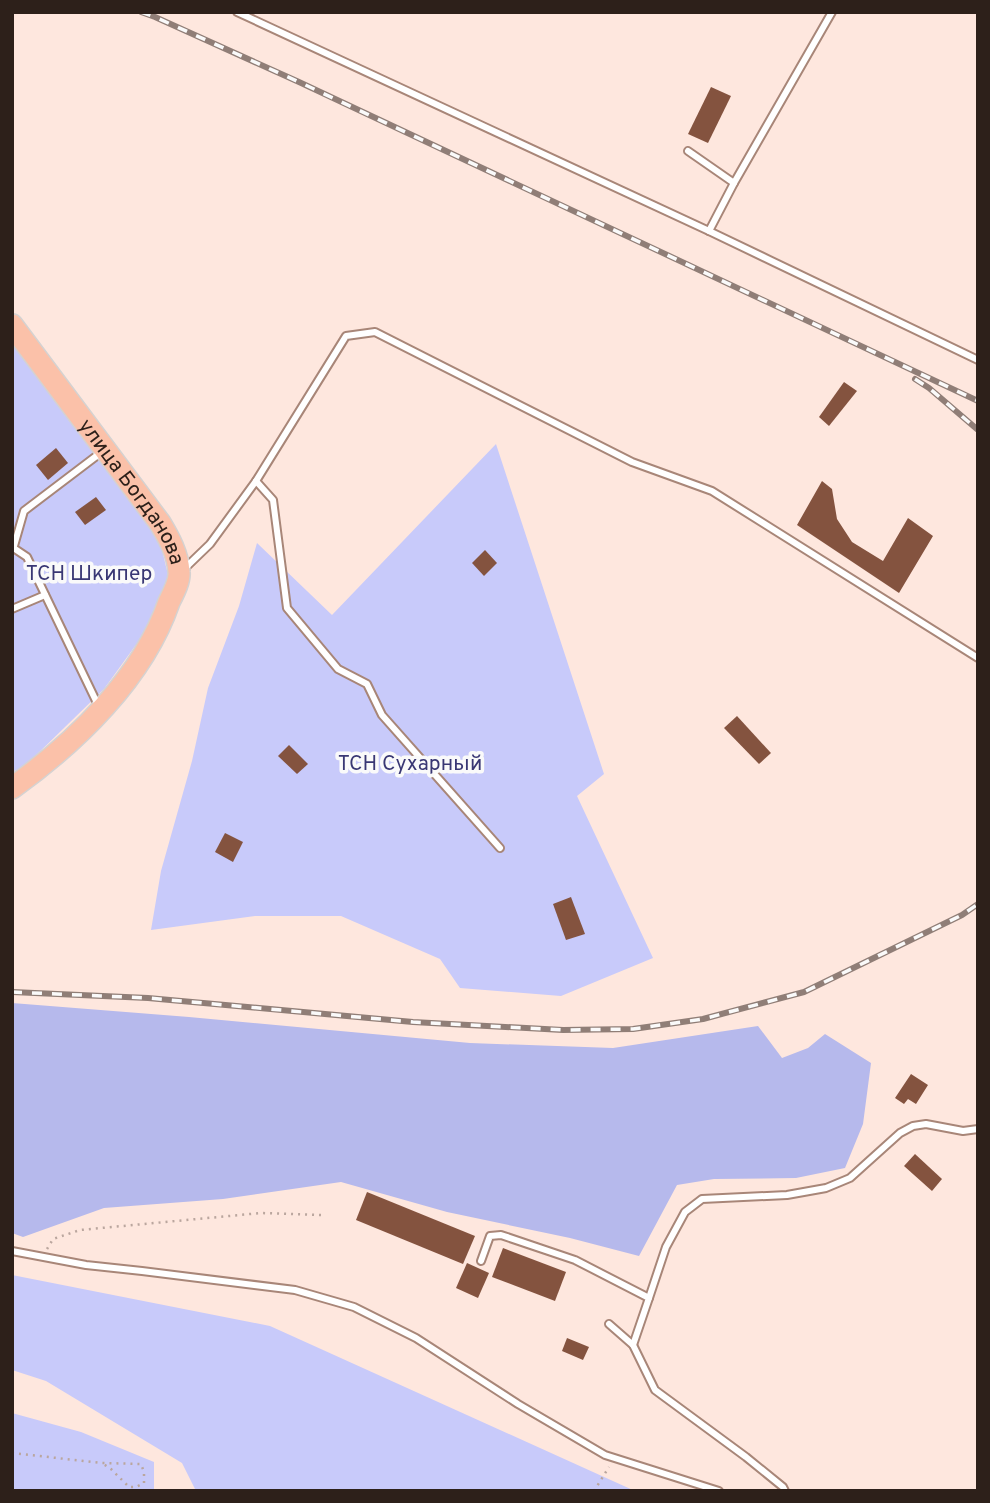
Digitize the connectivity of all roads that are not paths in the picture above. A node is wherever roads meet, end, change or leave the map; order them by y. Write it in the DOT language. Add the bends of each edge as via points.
graph roads {
  1 [pos="237,12"];
  2 [pos="832,12"];
  3 [pos="688,151"];
  4 [pos="734,183"];
  5 [pos="709,231"];
  6 [pos="12,325"];
  7 [pos="978,360"];
  8 [pos="104,450"];
  9 [pos="256,481"];
  10 [pos="13,547"];
  11 [pos="180,574"];
  12 [pos="45,595"];
  13 [pos="12,609"];
  14 [pos="978,658"];
  15 [pos="101,710"];
  16 [pos="12,788"];
  17 [pos="500,848"];
  18 [pos="978,1129"];
  19 [pos="12,1251"];
  20 [pos="481,1261"];
  21 [pos="649,1298"];
  22 [pos="609,1324"];
  23 [pos="632,1345"];
  24 [pos="719,1491"];
  25 [pos="785,1491"];
  1 -- 5 [label="lane"];
  2 -- 4 [label="lane"];
  3 -- 4 [label="lane"];
  4 -- 5 [label="lane"];
  5 -- 7 [label="lane"];
  6 -- 8 [label="main road, улица Богданова"];
  8 -- 10 [label="lane" via="24,511"];
  8 -- 11 [label="main road, улица Богданова" via="160,523 173,546"];
  9 -- 11 [label="lane" via="210,544"];
  9 -- 14 [label="lane" via="346,336 375,332 632,463 712,491"];
  9 -- 17 [label="lane" via="273,500 287,608 338,669 367,684 382,715"];
  10 -- 12 [label="lane" via="27,557"];
  11 -- 15 [label="main road, улица Богданова" via="161,626"];
  12 -- 13 [label="lane"];
  12 -- 15 [label="lane"];
  15 -- 16 [label="main road, улица Богданова" via="44,765"];
  18 -- 21 [label="lane" via="914,1126 850,1178 826,1188 787,1195 702,1199 685,1212 666,1247"];
  19 -- 24 [label="lane" via="86,1265 295,1290 354,1307 416,1338 605,1455"];
  20 -- 21 [label="lane" via="490,1236 501,1236 575,1260"];
  21 -- 23 [label="lane"];
  22 -- 23 [label="lane"];
  23 -- 25 [label="lane" via="655,1390 747,1457"];
}
